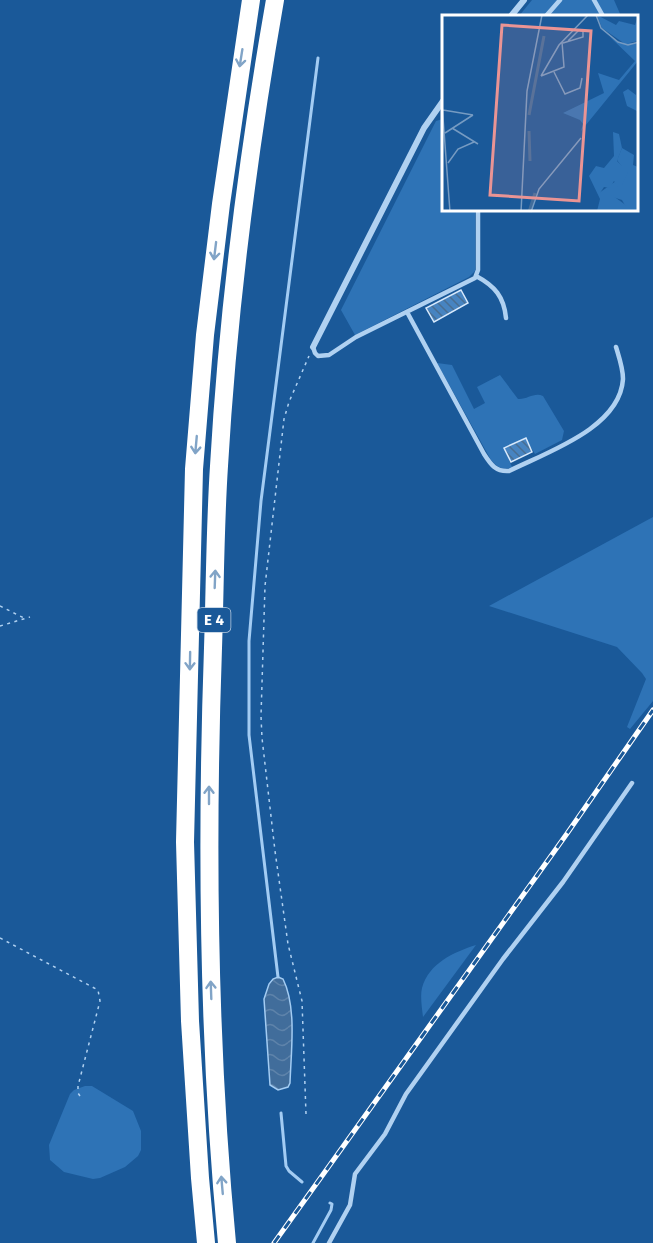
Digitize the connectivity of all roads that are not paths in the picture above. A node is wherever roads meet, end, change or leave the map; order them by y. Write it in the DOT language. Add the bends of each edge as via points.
graph roads {
  1 [pos="250,0"];
  2 [pos="275,0"];
  3 [pos="524,0"];
  4 [pos="560,0"];
  5 [pos="594,0"];
  6 [pos="512,15"];
  7 [pos="547,15"];
  8 [pos="602,15"];
  9 [pos="442,101"];
  10 [pos="478,212"];
  11 [pos="477,276"];
  12 [pos="407,312"];
  13 [pos="506,318"];
  14 [pos="313,347"];
  15 [pos="616,347"];
  16 [pos="632,783"];
  17 [pos="206,1243"];
  18 [pos="227,1243"];
  19 [pos="330,1243"];
  1 -- 17 [label="highway, E 4, one-way" via="205,335 194,469 185,842 190,1021"];
  18 -- 2 [label="highway, E 4, one-way" via="210,930 210,750 218,477 246,182"];
  3 -- 6 [label="street"];
  4 -- 7 [label="lane"];
  5 -- 8 [label="lane"];
  9 -- 14 [label="street" via="423,128"];
  10 -- 11 [label="lane"];
  11 -- 12 [label="lane"];
  11 -- 13 [label="lane" via="495,288"];
  12 -- 14 [label="lane" via="329,355 318,356"];
  12 -- 15 [label="lane" via="489,462 500,471 509,471 592,429 604,419 623,380"];
  16 -- 19 [label="lane" via="406,1094 385,1134 355,1174 350,1206"];
}
